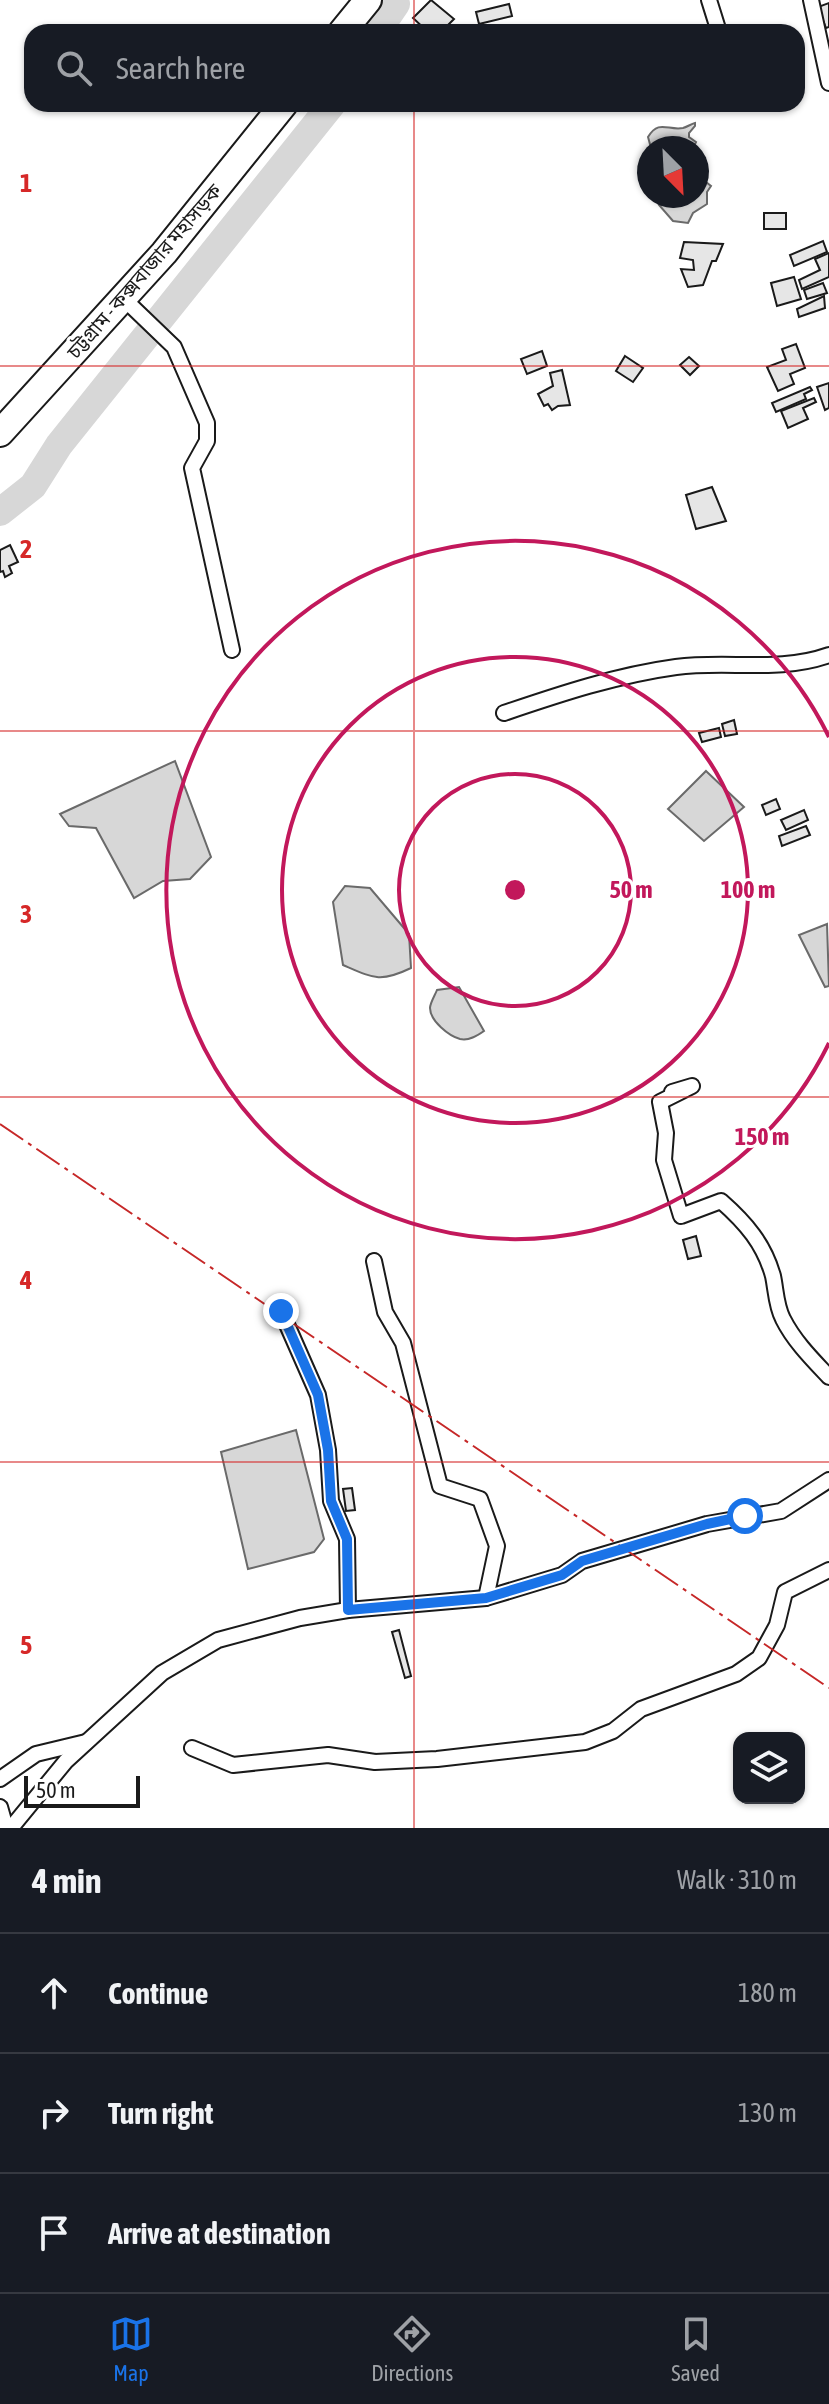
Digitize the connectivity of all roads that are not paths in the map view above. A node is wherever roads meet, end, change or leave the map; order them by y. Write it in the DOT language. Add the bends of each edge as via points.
graph roads {
  1 [pos="368,0"];
  2 [pos="709,0"];
  3 [pos="811,0"];
  4 [pos="348,24"];
  5 [pos="716,24"];
  6 [pos="829,83"];
  7 [pos="278,112"];
  8 [pos="133,307"];
  9 [pos="0,433"];
  10 [pos="232,650"];
  11 [pos="829,655"];
  12 [pos="504,713"];
  13 [pos="672,1092"];
  14 [pos="374,1261"];
  15 [pos="281,1311"];
  16 [pos="829,1377"];
  17 [pos="829,1480"];
  18 [pos="829,1570"];
  19 [pos="486,1598"];
  20 [pos="348,1610"];
  21 [pos="89,1741"];
  22 [pos="192,1748"];
  23 [pos="0,1779"];
  24 [pos="0,1807"];
  25 [pos="9,1828"];
  1 -- 4 [label="highway"];
  2 -- 5 [label="street"];
  3 -- 6 [label="street"];
  7 -- 8 [label="highway, চট্টগ্রাম - কক্সবাজার মহাসড়ক" via="164,253"];
  8 -- 9 [label="highway, চট্টগ্রাম - কক্সবাজার মহাসড়ক"];
  8 -- 10 [label="street" via="175,349 207,423 207,441 192,468"];
  11 -- 12 [label="street" via="804,664 678,667 564,692"];
  13 -- 16 [label="street" via="692,1086 660,1102 664,1160 681,1216 721,1201 740,1217 762,1244 781,1317"];
  14 -- 19 [label="street" via="385,1312 403,1343 440,1486 480,1499 497,1546"];
  15 -- 20 [label="street" via="318,1395 331,1501 347,1539"];
  17 -- 19 [label="street" via="781,1511 679,1532"];
  18 -- 22 [label="street" via="785,1592 777,1625 759,1658 748,1666 641,1709 613,1731 585,1742 437,1759 375,1762 328,1755 233,1765"];
  19 -- 20 [label="street"];
  20 -- 21 [label="street" via="218,1640 162,1673"];
  21 -- 23 [label="street" via="36,1754"];
  21 -- 25 [label="street"];
  24 -- 25 [label="street"];
}
